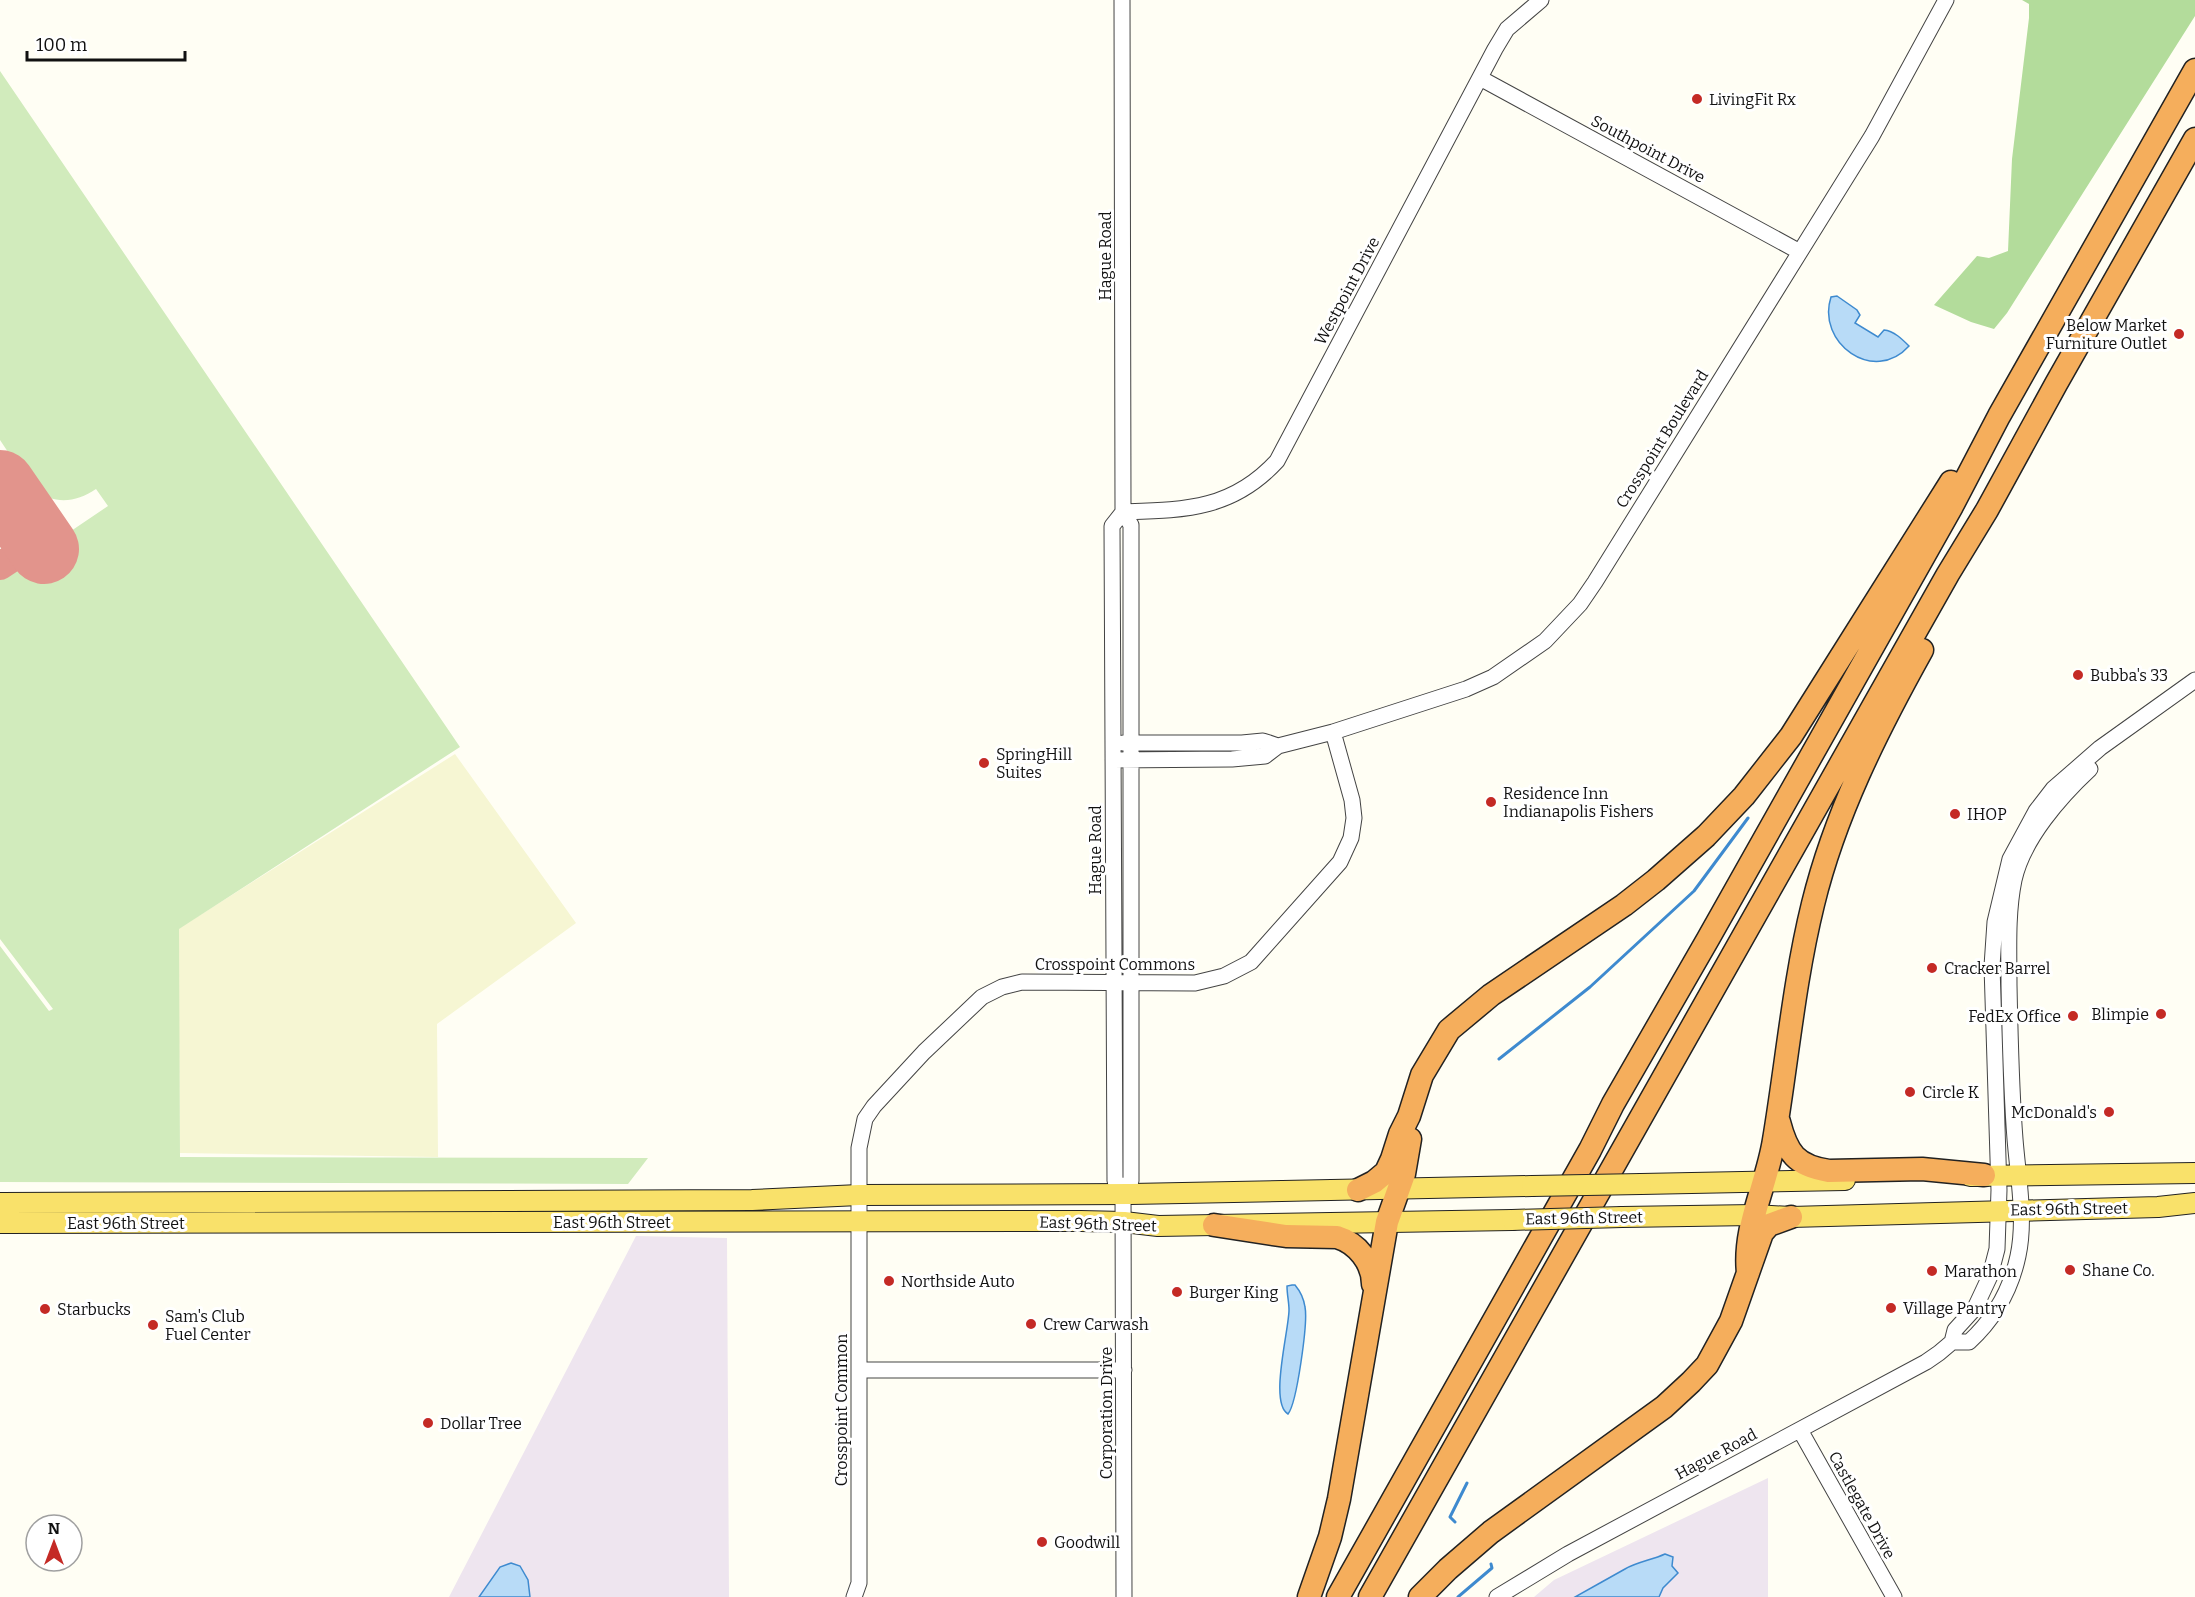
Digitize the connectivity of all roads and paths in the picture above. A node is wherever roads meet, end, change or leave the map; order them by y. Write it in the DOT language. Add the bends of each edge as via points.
graph roads {
  1 [pos="1122,0"];
  2 [pos="1541,0"];
  3 [pos="1946,0"];
  4 [pos="2195,70"];
  5 [pos="1480,78"];
  6 [pos="2195,139"];
  7 [pos="1800,252"];
  8 [pos="1999,416"];
  9 [pos="1987,510"];
  10 [pos="1123,512"];
  11 [pos="2195,680"];
  12 [pos="2195,692"];
  13 [pos="1333,732"];
  14 [pos="1113,743"];
  15 [pos="1131,743"];
  16 [pos="1278,746"];
  17 [pos="1113,760"];
  18 [pos="1131,760"];
  19 [pos="1114,982"];
  20 [pos="1131,982"];
  21 [pos="1409,1116"];
  22 [pos="1778,1118"];
  23 [pos="2195,1173"];
  24 [pos="1764,1182"];
  25 [pos="2006,1186"];
  26 [pos="1398,1188"];
  27 [pos="1358,1190"];
  28 [pos="1123,1191"];
  29 [pos="859,1195"];
  30 [pos="752,1200"];
  31 [pos="485,1202"];
  32 [pos="0,1203"];
  33 [pos="2195,1203"];
  34 [pos="1999,1210"];
  35 [pos="1754,1215"];
  36 [pos="1791,1217"];
  37 [pos="683,1222"];
  38 [pos="858,1222"];
  39 [pos="1124,1222"];
  40 [pos="1387,1222"];
  41 [pos="0,1223"];
  42 [pos="363,1223"];
  43 [pos="1214,1225"];
  44 [pos="1748,1273"];
  45 [pos="1373,1296"];
  46 [pos="1952,1342"];
  47 [pos="859,1370"];
  48 [pos="1124,1370"];
  49 [pos="1800,1430"];
  50 [pos="854,1597"];
  51 [pos="1124,1597"];
  52 [pos="1309,1597"];
  53 [pos="1338,1597"];
  54 [pos="1370,1597"];
  55 [pos="1420,1597"];
  56 [pos="1497,1597"];
  57 [pos="1894,1597"];
  1 -- 10 [label="street, Hague Road"];
  2 -- 5 [label="street, Westpoint Drive" via="1508,29"];
  3 -- 7 [label="street, Crosspoint Boulevard" via="1872,136"];
  4 -- 8 [label="highway"];
  5 -- 7 [label="street, Southpoint Drive"];
  5 -- 10 [label="street, Westpoint Drive" via="1276,461 1252,485 1219,502 1200,507"];
  6 -- 9 [label="highway"];
  7 -- 13 [label="street, Crosspoint Boulevard" via="1595,582 1563,623 1524,657 1481,683"];
  8 -- 21 [label="highway" via="1938,500 1791,736 1744,796 1656,880 1469,1011 1449,1030 1422,1075"];
  8 -- 53 [label="highway"];
  9 -- 22 [label="highway" via="1960,582 1873,743 1835,831 1806,936"];
  9 -- 54 [label="highway"];
  10 -- 14 [label="street, Hague Road" via="1112,526"];
  10 -- 15 [label="street, Hague Road" via="1131,525"];
  11 -- 25 [label="street" via="2100,748 2053,789 2030,820 2010,859 1999,896 1992,966"];
  12 -- 25 [label="street" via="2107,755 2066,792 2033,838 2014,879 2009,941 2013,1112"];
  13 -- 16 [label="street, Crosspoint Boulevard"];
  13 -- 20 [label="street, Crosspoint Commons" via="1354,818 1351,838 1340,862 1256,959 1243,967 1203,982"];
  14 -- 15 [label="street, Crosspoint Boulevard"];
  14 -- 17 [label="street, Hague Road"];
  15 -- 16 [label="street, Crosspoint Boulevard" via="1263,741"];
  15 -- 18 [label="street, Hague Road"];
  16 -- 18 [label="street, Crosspoint Boulevard" via="1265,756 1249,758"];
  17 -- 18 [label="street, Crosspoint Boulevard"];
  17 -- 19 [label="street, Hague Road"];
  18 -- 20 [label="street, Hague Road"];
  19 -- 20 [label="street, Crosspoint Commons"];
  19 -- 28 [label="street, Hague Road" via="1114,1181"];
  19 -- 29 [label="street, Crosspoint Commons" via="1022,982 982,997 884,1093 865,1119 859,1148"];
  20 -- 28 [label="street, Hague Road" via="1131,1181"];
  21 -- 26 [label="highway" via="1410,1135"];
  21 -- 27 [label="highway" via="1386,1172"];
  22 -- 24 [label="highway"];
  22 -- 25 [label="highway" via="1790,1152 1799,1162 1817,1170 1922,1169"];
  23 -- 25 [label="main road, East 96th Street"];
  24 -- 25 [label="main road, East 96th Street"];
  24 -- 26 [label="main road, East 96th Street, bridge"];
  24 -- 35 [label="highway"];
  25 -- 33 [label="main road, East 96th Street" via="2157,1207"];
  25 -- 34 [label="main road, East 96th Street"];
  25 -- 46 [label="street, Hague Road" via="2019,1250 2013,1274 2004,1297 1980,1331 1969,1342"];
  26 -- 27 [label="main road, East 96th Street"];
  26 -- 40 [label="highway"];
  27 -- 28 [label="main road, East 96th Street"];
  28 -- 29 [label="main road, East 96th Street"];
  28 -- 39 [label="street, Corporation Drive"];
  29 -- 30 [label="main road, East 96th Street"];
  29 -- 38 [label="street, Crosspoint Commons"];
  30 -- 31 [label="main road, East 96th Street"];
  30 -- 37 [label="main road" via="732,1207 689,1211"];
  31 -- 32 [label="main road, East 96th Street"];
  31 -- 42 [label="main road" via="479,1213 409,1215"];
  34 -- 36 [label="main road, East 96th Street"];
  34 -- 46 [label="street, Hague Road" via="1994,1268 1975,1308 1955,1330"];
  35 -- 36 [label="main road, East 96th Street"];
  35 -- 40 [label="main road, East 96th Street, bridge"];
  35 -- 44 [label="highway" via="1746,1255"];
  36 -- 44 [label="highway" via="1769,1225 1762,1233"];
  37 -- 38 [label="main road, East 96th Street"];
  37 -- 42 [label="main road, East 96th Street"];
  38 -- 39 [label="main road, East 96th Street"];
  38 -- 47 [label="street, Crosspoint Common"];
  39 -- 43 [label="main road, East 96th Street"];
  39 -- 48 [label="street, Corporation Drive"];
  40 -- 43 [label="main road, East 96th Street"];
  40 -- 45 [label="highway"];
  41 -- 42 [label="main road, East 96th Street"];
  43 -- 45 [label="highway" via="1286,1236 1344,1239 1369,1264"];
  44 -- 55 [label="highway" via="1720,1344 1691,1382 1664,1407 1491,1532"];
  45 -- 52 [label="highway" via="1341,1490"];
  46 -- 49 [label="street, Hague Road" via="1926,1362"];
  47 -- 48 [label="street"];
  47 -- 50 [label="street, Crosspoint Common" via="859,1583"];
  48 -- 51 [label="street, Corporation Drive"];
  49 -- 56 [label="street, Hague Road" via="1577,1549"];
  49 -- 57 [label="street, Castlegate Drive"];
}
